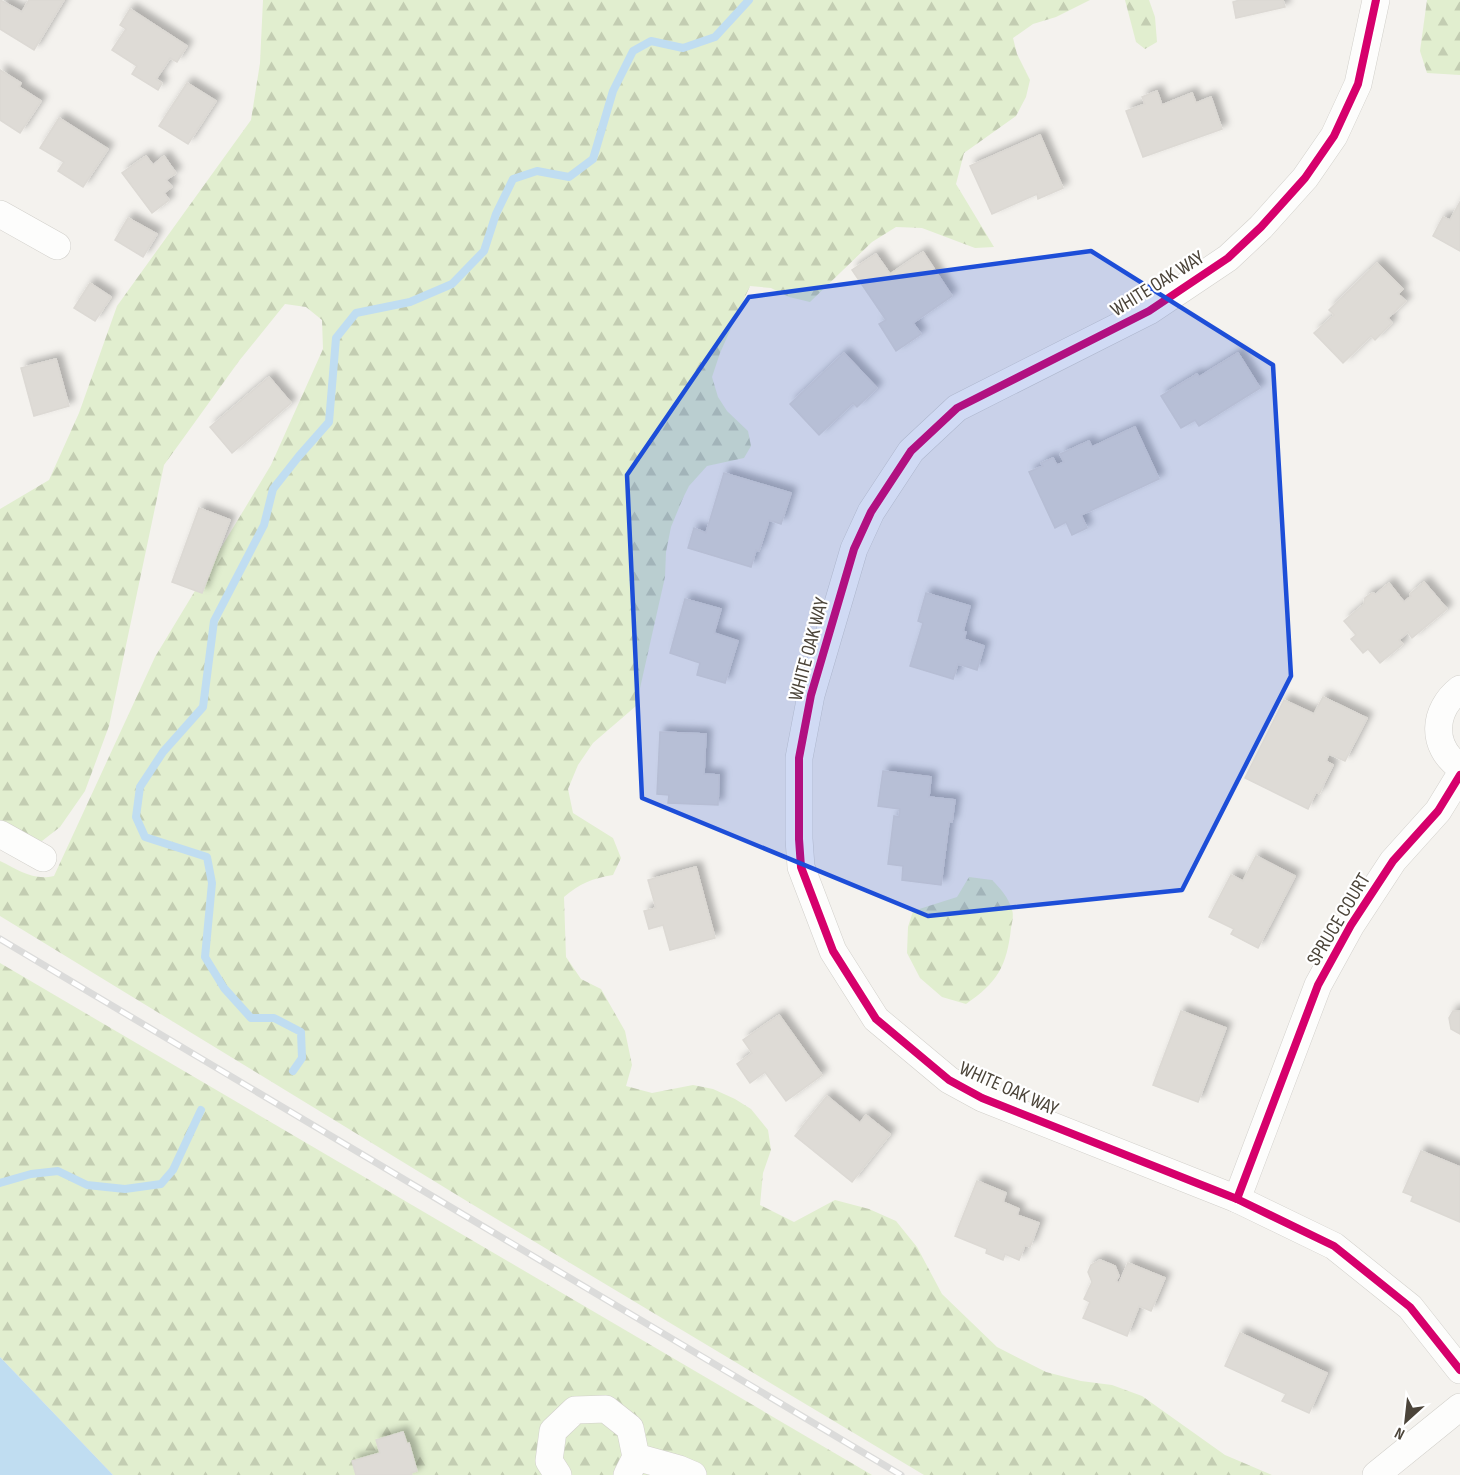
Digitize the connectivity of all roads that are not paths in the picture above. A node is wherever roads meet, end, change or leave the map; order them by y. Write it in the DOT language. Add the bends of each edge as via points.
graph roads {
  1 [pos="1376,0"];
  2 [pos="0,214"];
  3 [pos="57,246"];
  4 [pos="1460,689"];
  5 [pos="1460,766"];
  6 [pos="1460,775"];
  7 [pos="0,834"];
  8 [pos="43,858"];
  9 [pos="1237,1199"];
  10 [pos="1460,1370"];
  11 [pos="1460,1407"];
  12 [pos="632,1466"];
  13 [pos="558,1475"];
  14 [pos="693,1475"];
  15 [pos="1376,1475"];
  1 -- 9 [label="street, WHITE OAK WAY" via="1358,84 1334,136 1305,178 1261,227 1228,258 1149,311 957,408 911,451 871,512 854,549 811,695 799,758 801,867 833,951 876,1019 949,1080 981,1098"];
  2 -- 3 [label="street"];
  4 -- 5 [label="street" via="1443,706 1438,730 1445,753"];
  6 -- 9 [label="street, SPRUCE COURT" via="1438,811 1393,861 1331,959"];
  7 -- 8 [label="street"];
  9 -- 10 [label="street, WHITE OAK WAY" via="1334,1246 1410,1307"];
  11 -- 15 [label="street"];
  12 -- 13 [label="street" via="630,1428 606,1409 575,1410 553,1431 549,1461"];
  12 -- 14 [label="street"];
}
